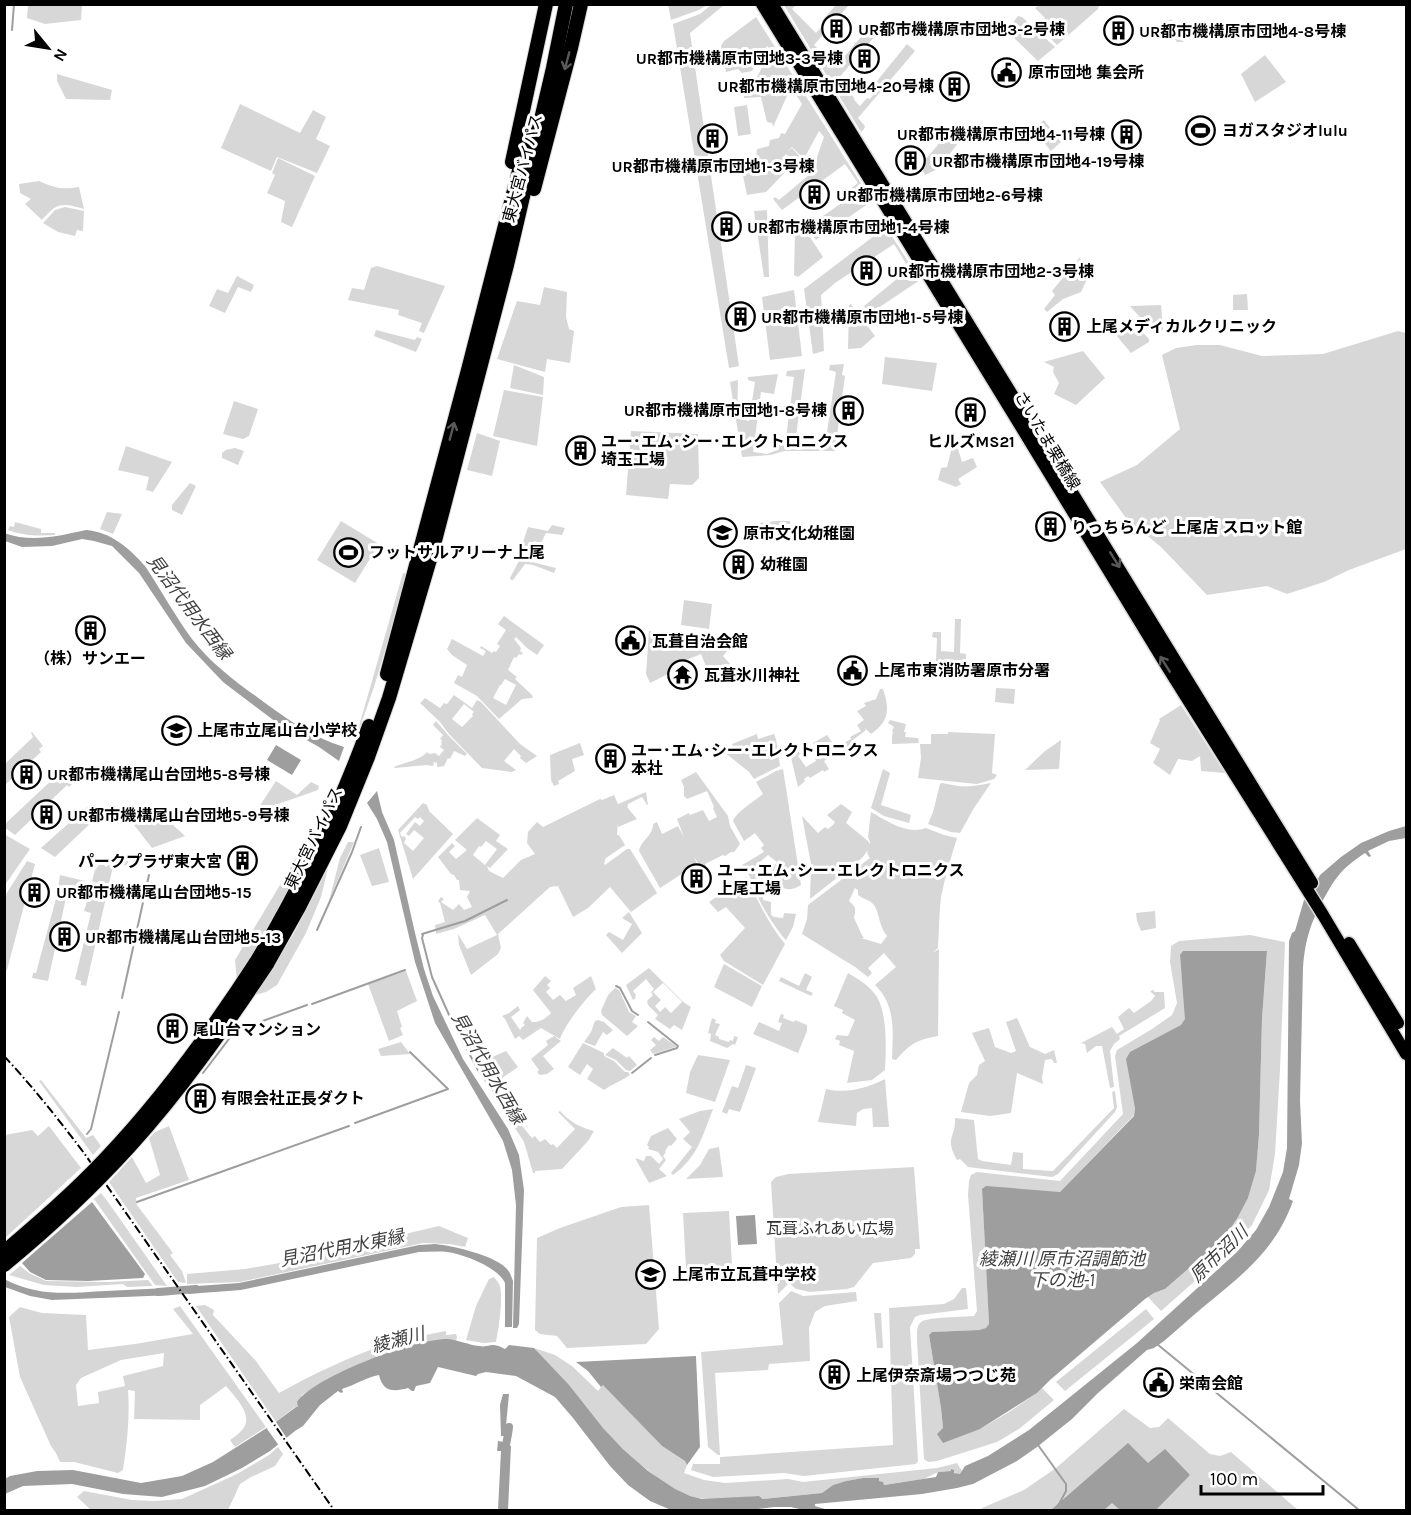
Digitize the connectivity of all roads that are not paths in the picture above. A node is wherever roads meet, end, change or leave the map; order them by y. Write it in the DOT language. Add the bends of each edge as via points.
graph roads {
  1 [pos="546,4"];
  2 [pos="558,4"];
  3 [pos="566,4"];
  4 [pos="580,4"];
  5 [pos="762,4"];
  6 [pos="772,4"];
  7 [pos="483,336"];
  8 [pos="1311,889"];
  9 [pos="1325,912"];
  10 [pos="262,961"];
  11 [pos="1407,1038"];
  12 [pos="1407,1054"];
  13 [pos="4,1252"];
  14 [pos="4,1265"];
  1 -- 7 [label="highway, 東大宮バイパス" via="486,273"];
  2 -- 7 [label="highway, 東大宮バイパス"];
  3 -- 7 [label="highway, 東大宮バイパス" via="540,126"];
  4 -- 7 [label="highway, 東大宮バイパス, one-way" via="523,231"];
  8 -- 5 [label="main road, さいたま栗橋線, one-way" via="1166,665"];
  6 -- 8 [label="main road, さいたま栗橋線, one-way"];
  7 -- 10 [label="highway, 東大宮バイパス" via="431,556 389,698 340,826 298,907"];
  8 -- 9 [label="main road"];
  9 -- 11 [label="main road"];
  9 -- 12 [label="main road"];
  10 -- 13 [label="highway, 東大宮バイパス, bridge" via="137,1124 78,1186"];
  10 -- 14 [label="highway, 東大宮バイパス, bridge" via="218,1037 138,1137 82,1196"];
}
